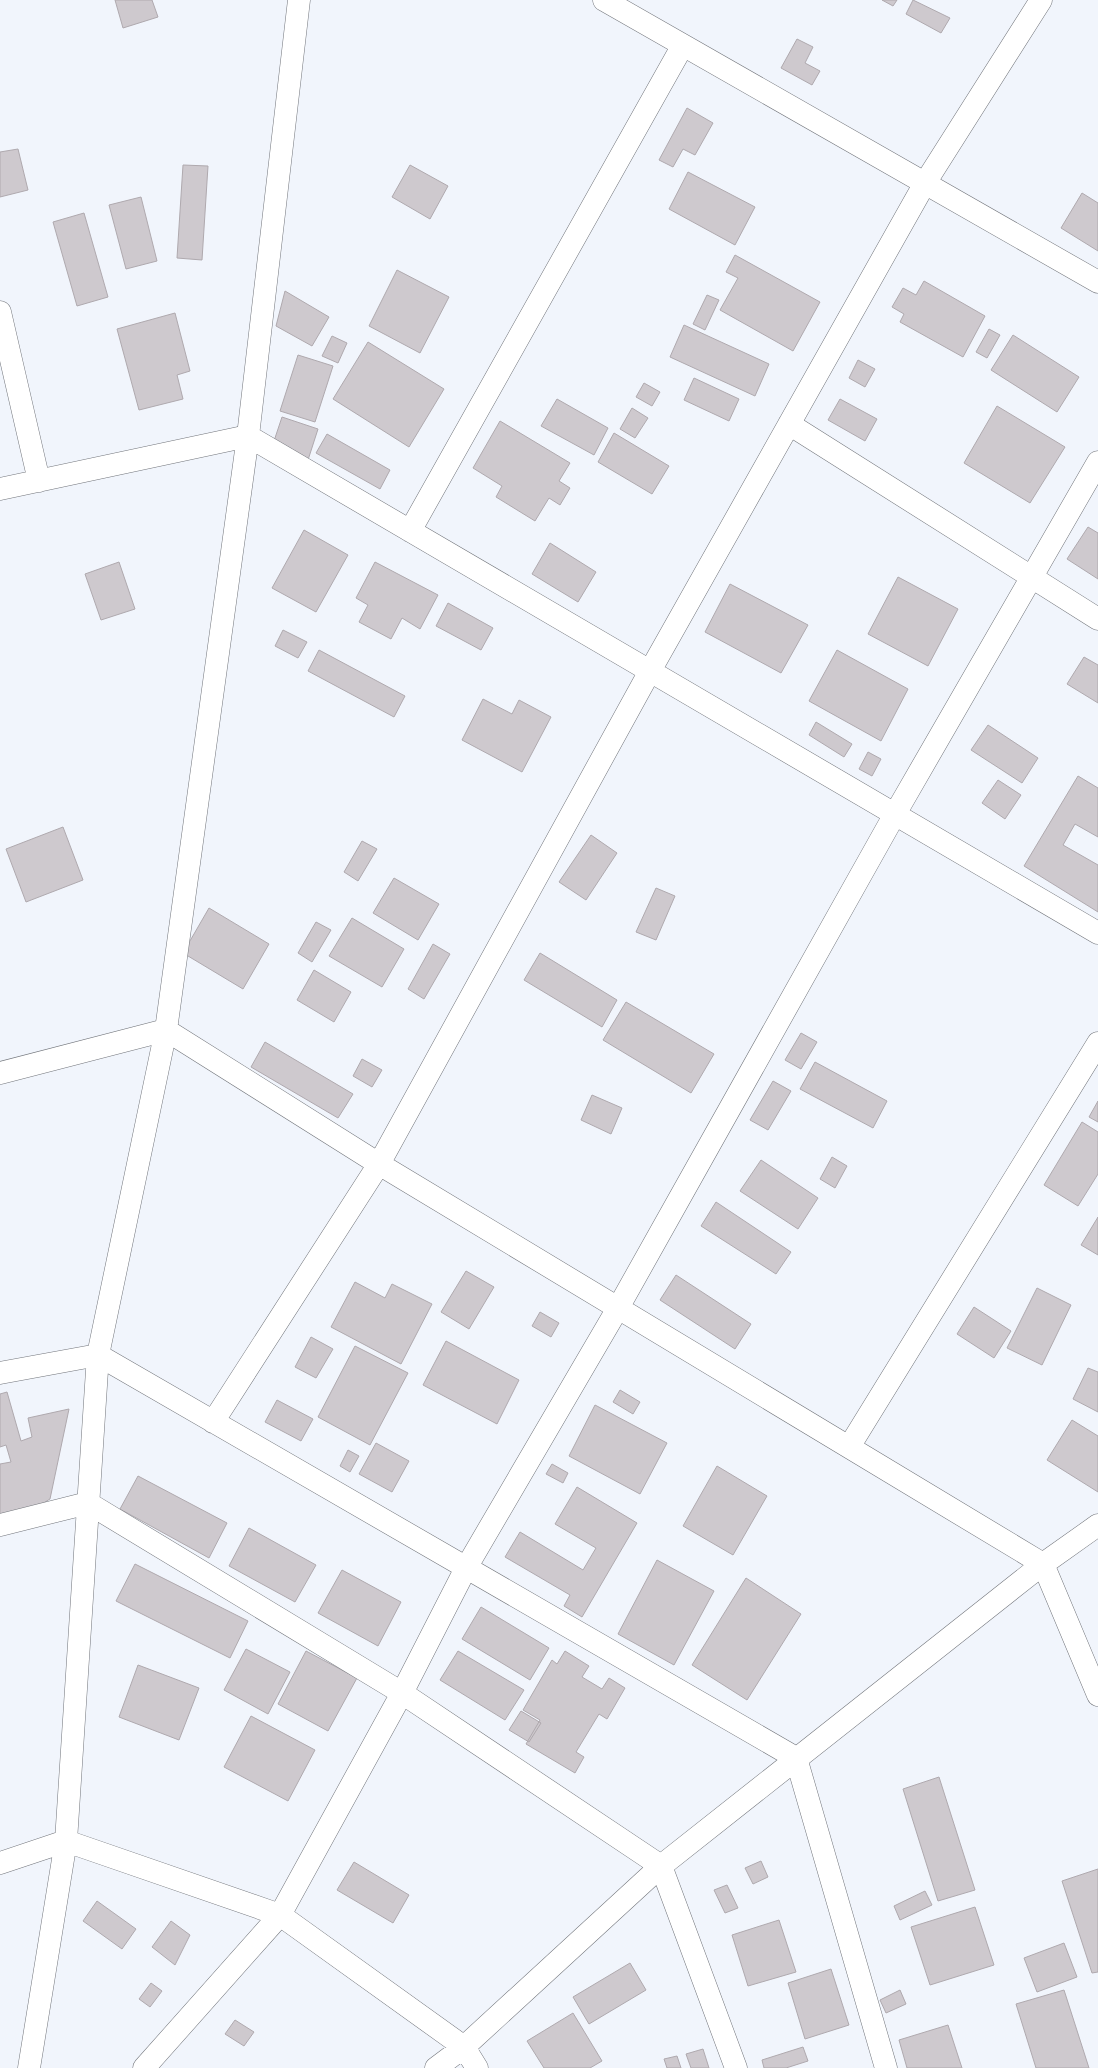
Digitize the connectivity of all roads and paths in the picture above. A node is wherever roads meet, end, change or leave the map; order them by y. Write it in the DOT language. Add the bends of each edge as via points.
graph roads {
  1 [pos="299,0"];
  2 [pos="604,0"];
  3 [pos="1041,0"];
  4 [pos="683,45"];
  5 [pos="925,183"];
  6 [pos="1098,282"];
  7 [pos="0,312"];
  8 [pos="789,424"];
  9 [pos="248,436"];
  10 [pos="1098,462"];
  11 [pos="39,481"];
  12 [pos="0,489"];
  13 [pos="410,531"];
  14 [pos="1032,577"];
  15 [pos="1098,619"];
  16 [pos="650,671"];
  17 [pos="895,814"];
  18 [pos="1098,932"];
  19 [pos="166,1030"];
  20 [pos="1098,1043"];
  21 [pos="0,1073"];
  22 [pos="379,1164"];
  23 [pos="618,1308"];
  24 [pos="98,1356"];
  25 [pos="0,1372"];
  26 [pos="213,1422"];
  27 [pos="849,1447"];
  28 [pos="88,1503"];
  29 [pos="1098,1524"];
  30 [pos="0,1525"];
  31 [pos="1043,1564"];
  32 [pos="466,1568"];
  33 [pos="402,1694"];
  34 [pos="1098,1695"];
  35 [pos="796,1758"];
  36 [pos="66,1841"];
  37 [pos="0,1863"];
  38 [pos="661,1866"];
  39 [pos="280,1915"];
  40 [pos="464,2047"];
  41 [pos="29,2068"];
  42 [pos="144,2068"];
  43 [pos="436,2068"];
  44 [pos="477,2068"];
  45 [pos="736,2068"];
  46 [pos="886,2068"];
  1 -- 9 [label="street"];
  2 -- 4 [label="street"];
  3 -- 5 [label="street"];
  4 -- 5 [label="street"];
  4 -- 13 [label="street"];
  5 -- 6 [label="street"];
  5 -- 8 [label="street"];
  7 -- 11 [label="street"];
  8 -- 14 [label="street"];
  8 -- 16 [label="street"];
  9 -- 11 [label="street"];
  9 -- 13 [label="street"];
  9 -- 19 [label="street"];
  10 -- 14 [label="street"];
  11 -- 12 [label="street"];
  13 -- 16 [label="street"];
  14 -- 15 [label="street"];
  14 -- 17 [label="street"];
  16 -- 17 [label="street"];
  16 -- 22 [label="street"];
  17 -- 18 [label="street"];
  17 -- 23 [label="street"];
  19 -- 21 [label="street"];
  19 -- 22 [label="street"];
  19 -- 24 [label="street"];
  20 -- 27 [label="street"];
  22 -- 23 [label="street"];
  22 -- 26 [label="street"];
  23 -- 27 [label="street"];
  23 -- 32 [label="street"];
  24 -- 25 [label="street"];
  24 -- 26 [label="street"];
  24 -- 28 [label="street"];
  26 -- 32 [label="street"];
  27 -- 31 [label="street"];
  28 -- 30 [label="street"];
  28 -- 33 [label="street"];
  28 -- 36 [label="street"];
  29 -- 31 [label="street"];
  31 -- 34 [label="street"];
  31 -- 35 [label="street"];
  32 -- 33 [label="street"];
  32 -- 35 [label="street"];
  33 -- 38 [label="street"];
  33 -- 39 [label="street"];
  35 -- 38 [label="street"];
  35 -- 46 [label="street"];
  36 -- 37 [label="street"];
  36 -- 39 [label="street"];
  36 -- 41 [label="street"];
  38 -- 40 [label="street"];
  38 -- 45 [label="street"];
  39 -- 40 [label="street"];
  39 -- 42 [label="street"];
  40 -- 43 [label="street"];
  40 -- 44 [label="street"];
}
